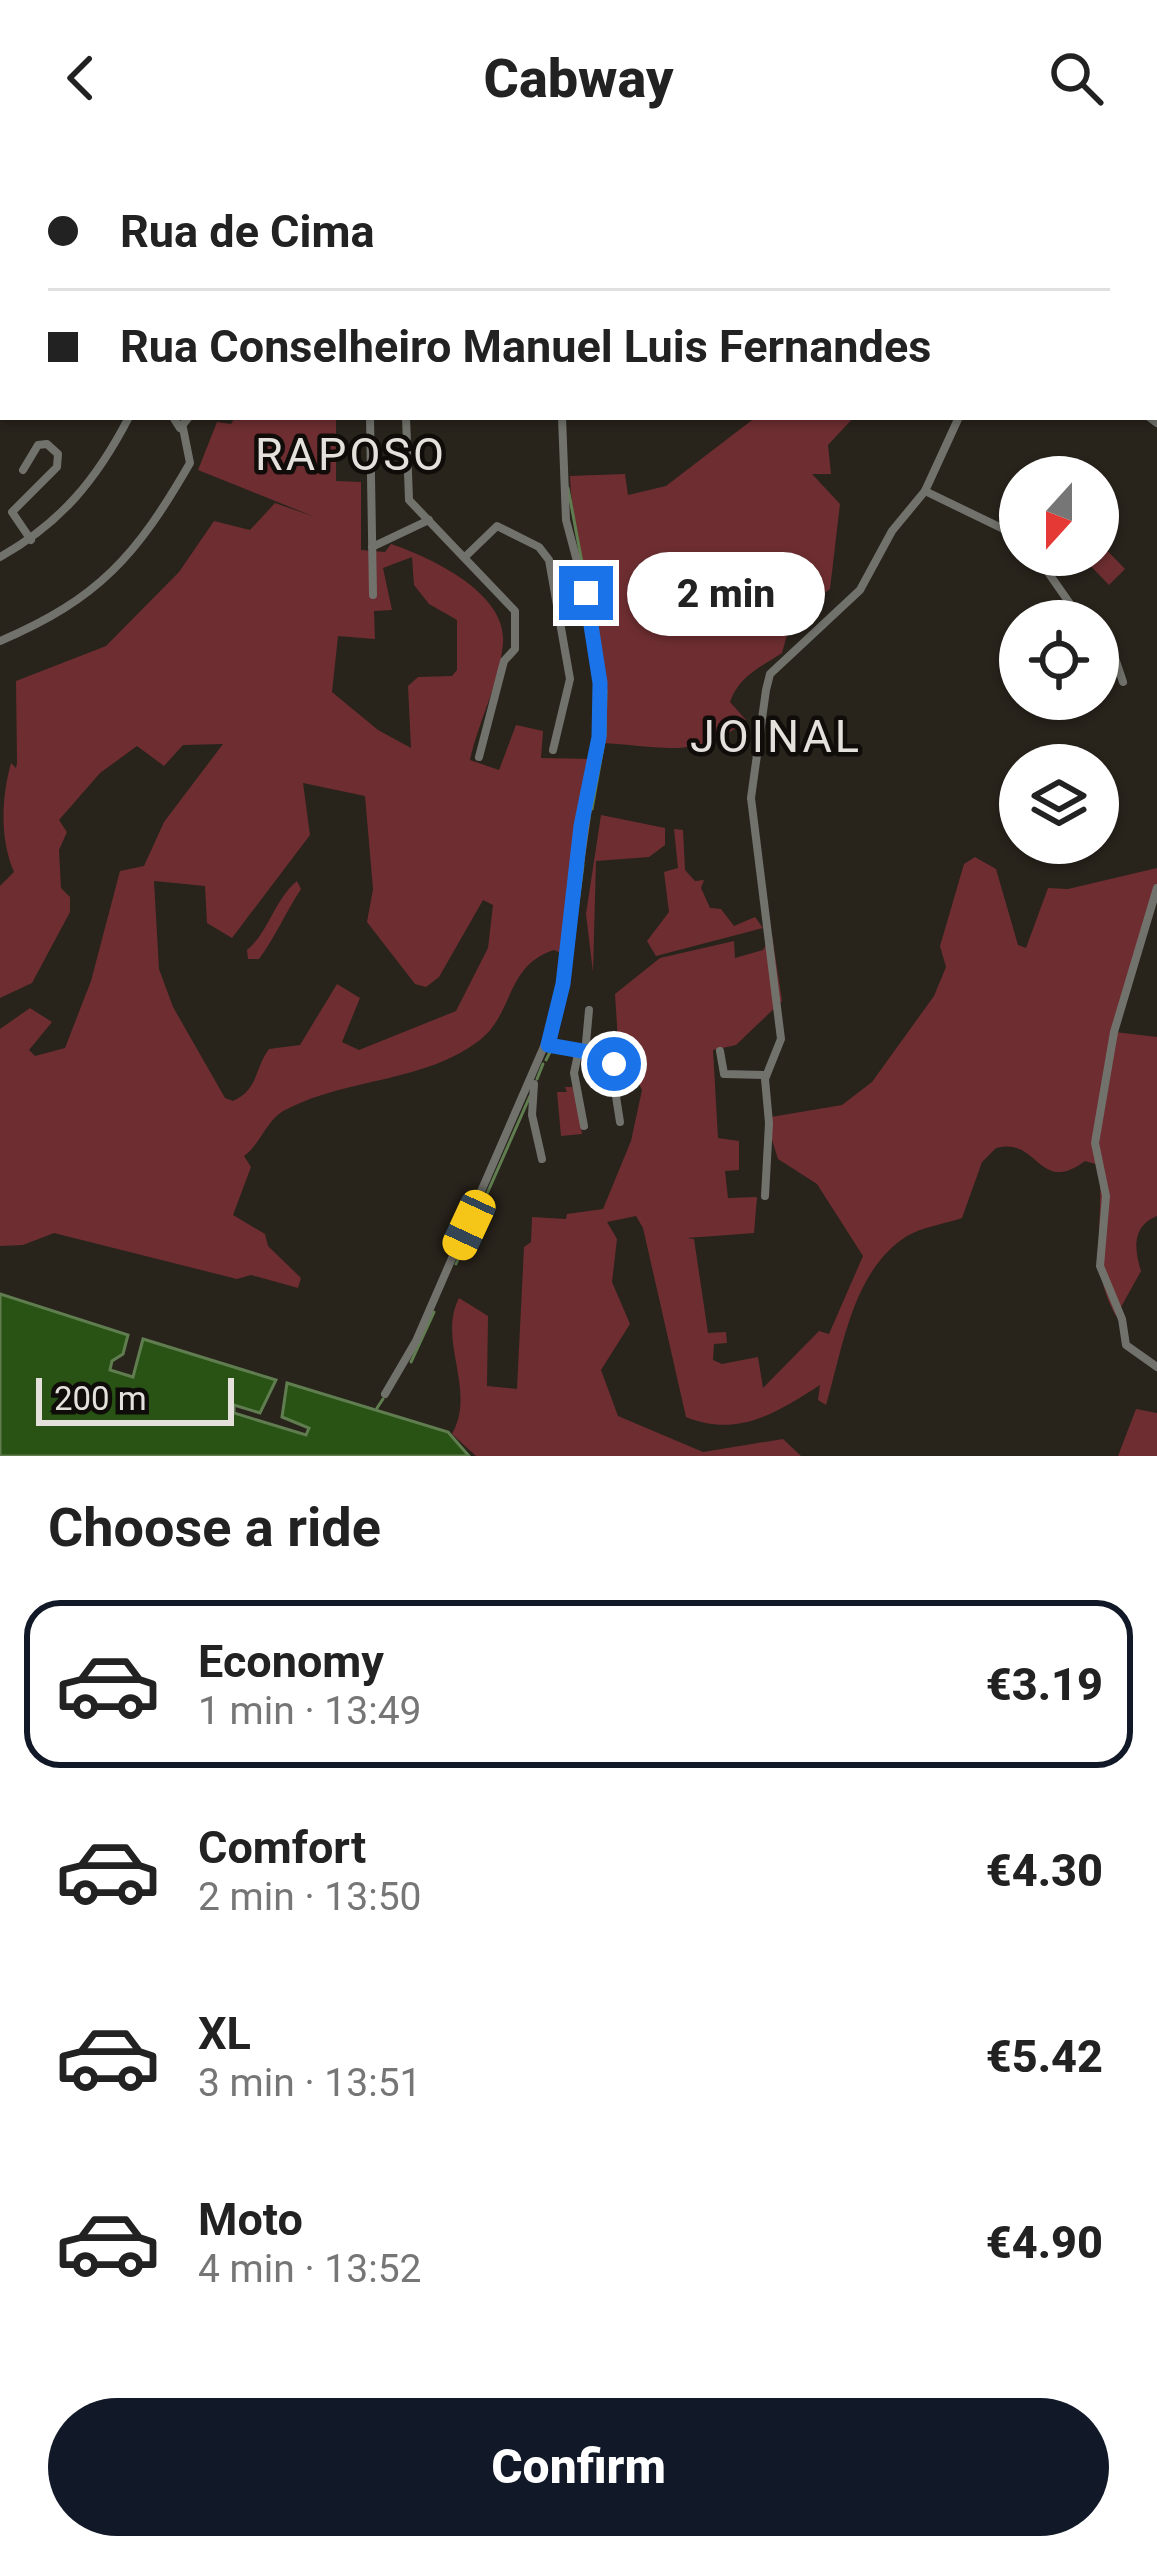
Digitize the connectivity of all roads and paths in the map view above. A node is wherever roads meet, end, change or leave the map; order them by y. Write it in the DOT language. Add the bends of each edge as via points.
graph roads {
  1 [pos="127,420"];
  2 [pos="174,420"];
  3 [pos="187,420"];
  4 [pos="370,420"];
  5 [pos="406,420"];
  6 [pos="562,420"];
  7 [pos="958,420"];
  8 [pos="183,428"];
  9 [pos="23,470"];
  10 [pos="925,491"];
  11 [pos="429,520"];
  12 [pos="999,527"];
  13 [pos="31,539"];
  14 [pos="372,547"];
  15 [pos="466,556"];
  16 [pos="0,557"];
  17 [pos="373,595"];
  18 [pos="0,641"];
  19 [pos="1119,669"];
  20 [pos="1123,682"];
  21 [pos="553,750"];
  22 [pos="479,757"];
  23 [pos="1157,888"];
  24 [pos="590,1010"];
  25 [pos="548,1045"];
  26 [pos="720,1052"];
  27 [pos="582,1054"];
  28 [pos="766,1075"];
  29 [pos="534,1076"];
  30 [pos="620,1122"];
  31 [pos="584,1126"];
  32 [pos="542,1159"];
  33 [pos="765,1196"];
  34 [pos="1157,1367"];
  35 [pos="385,1394"];
  1 -- 13 [label="street" via="85,490"];
  2 -- 8 [label="street"];
  3 -- 8 [label="street"];
  4 -- 14 [label="street"];
  5 -- 11 [label="street" via="407,493"];
  6 -- 25 [label="street" via="566,520 590,610 601,716"];
  7 -- 10 [label="street"];
  8 -- 18 [label="street" via="190,463 137,548 69,610"];
  9 -- 13 [label="street" via="38,446 58,454 57,467 11,512"];
  10 -- 12 [label="street"];
  10 -- 28 [label="street" via="842,611 770,674 751,785 781,1039"];
  11 -- 14 [label="street"];
  11 -- 15 [label="street"];
  13 -- 16 [label="street"];
  14 -- 17 [label="street"];
  15 -- 21 [label="street" via="497,526 549,560 571,679"];
  15 -- 22 [label="street" via="515,614 516,646 504,662"];
  19 -- 20 [label="street"];
  23 -- 34 [label="street" via="1114,1031 1095,1143 1106,1196 1102,1279 1126,1345"];
  24 -- 27 [label="street"];
  25 -- 27 [label="street"];
  25 -- 29 [label="street"];
  26 -- 28 [label="street" via="724,1074"];
  27 -- 30 [label="street" via="614,1064"];
  27 -- 31 [label="street" via="574,1073"];
  28 -- 33 [label="street"];
  29 -- 32 [label="street"];
  29 -- 35 [label="street"];
}
